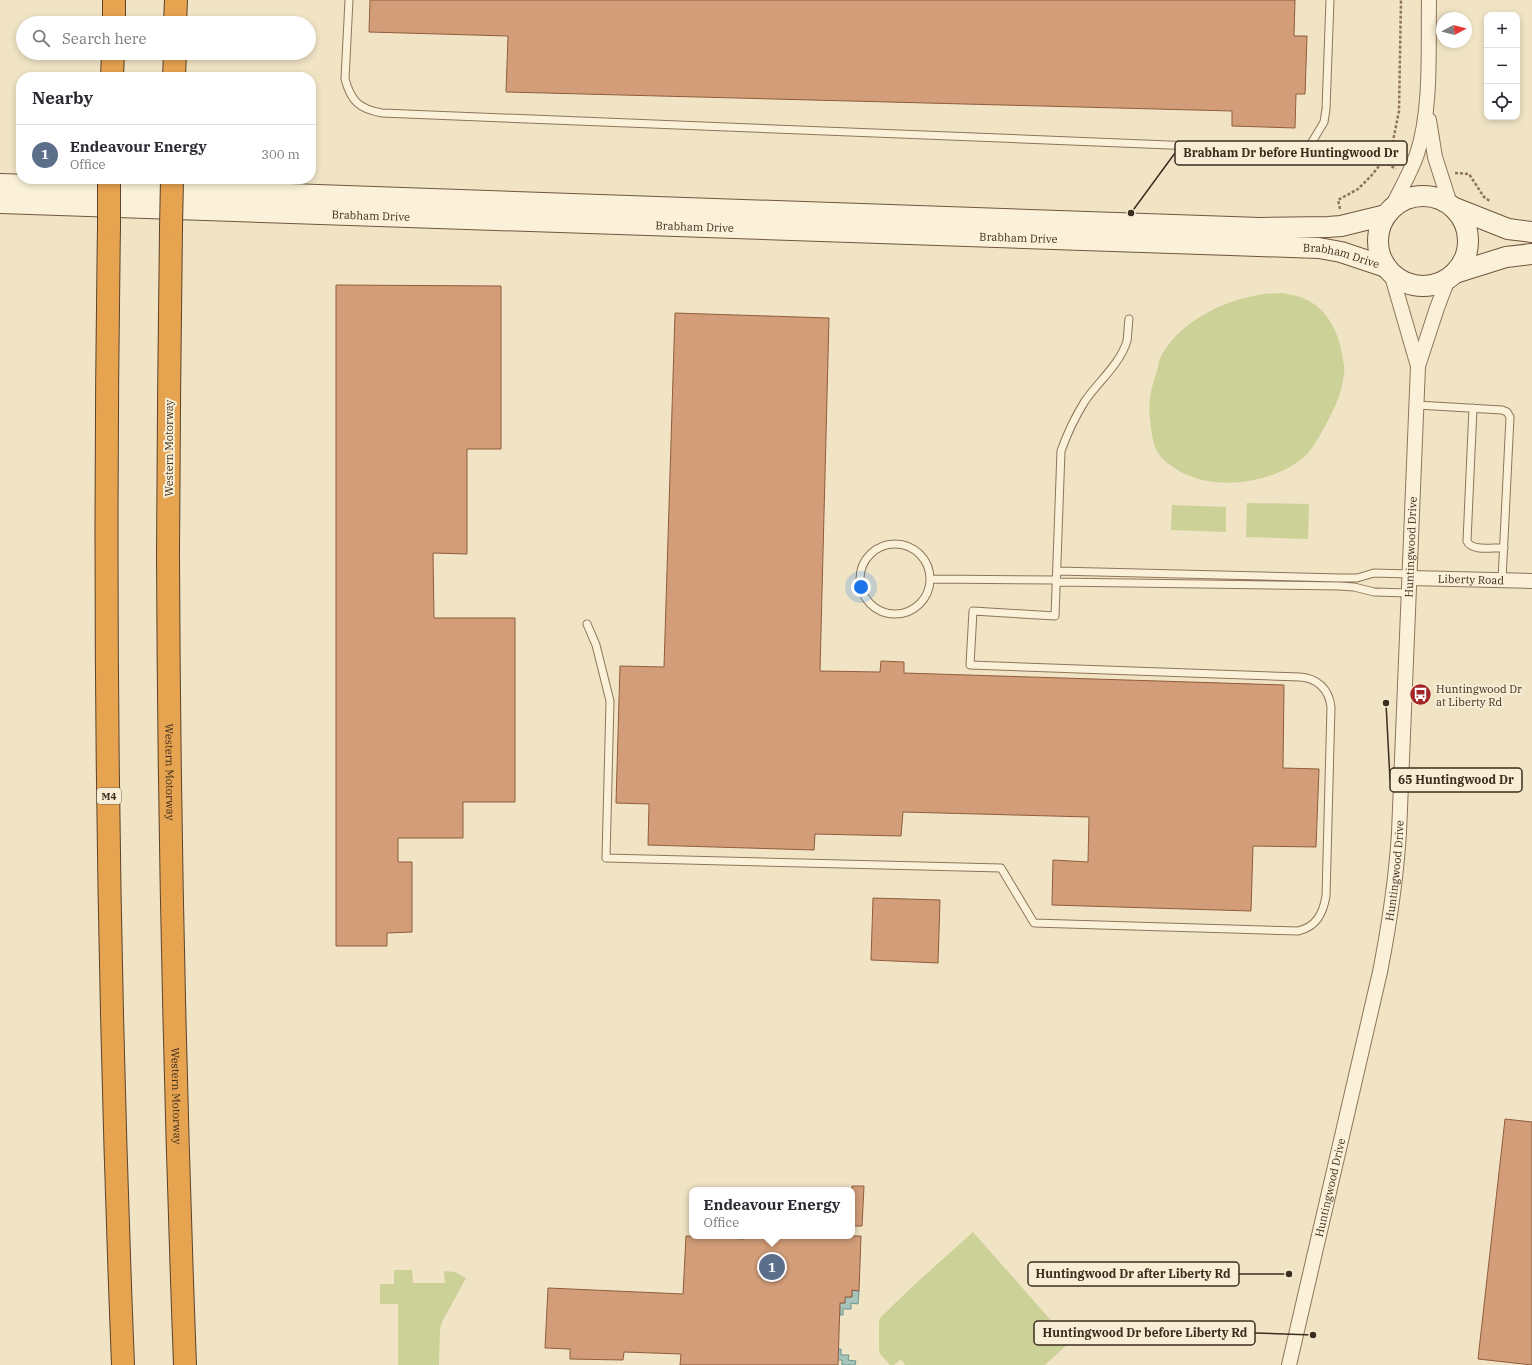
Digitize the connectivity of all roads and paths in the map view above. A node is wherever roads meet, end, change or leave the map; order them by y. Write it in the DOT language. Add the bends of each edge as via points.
graph roads {
  1 [pos="114,0"];
  2 [pos="176,0"];
  3 [pos="349,0"];
  4 [pos="1330,0"];
  5 [pos="1401,0"];
  6 [pos="1429,0"];
  7 [pos="114,16"];
  8 [pos="175,16"];
  9 [pos="113,60"];
  10 [pos="175,60"];
  11 [pos="112,72"];
  12 [pos="174,72"];
  13 [pos="1427,103"];
  14 [pos="0,184"];
  15 [pos="110,184"];
  16 [pos="172,184"];
  17 [pos="0,203"];
  18 [pos="1453,206"];
  19 [pos="1388,212"];
  20 [pos="1341,226"];
  21 [pos="1532,232"];
  22 [pos="1532,254"];
  23 [pos="1389,270"];
  24 [pos="1452,276"];
  25 [pos="1129,319"];
  26 [pos="1418,366"];
  27 [pos="1417,405"];
  28 [pos="1473,408"];
  29 [pos="1504,548"];
  30 [pos="1057,571"];
  31 [pos="1410,576"];
  32 [pos="930,579"];
  33 [pos="1502,580"];
  34 [pos="1057,581"];
  35 [pos="1532,581"];
  36 [pos="1410,593"];
  37 [pos="588,624"];
  38 [pos="123,1365"];
  39 [pos="185,1365"];
  40 [pos="1289,1365"];
  1 -- 7 [label="highway"];
  2 -- 8 [label="highway"];
  3 -- 4 [label="lane" via="346,79 348,90 354,99 368,110 1218,147 1245,157 1275,158 1295,156 1304,151 1324,122"];
  5 -- 20 [label="path" via="1399,111 1394,141 1371,176 1358,189 1338,200"];
  6 -- 13 [label="street"];
  9 -- 11 [label="highway"];
  10 -- 12 [label="highway"];
  13 -- 18 [label="street" via="1435,156"];
  13 -- 19 [label="street" via="1416,155"];
  14 -- 20 [label="main road, Brabham Drive" via="1260,228"];
  15 -- 38 [label="highway, M4, bridge" via="106,591 118,1248"];
  16 -- 39 [label="highway, Western Motorway, bridge" via="168,543 170,789 175,1064"];
  17 -- 23 [label="main road, Brabham Drive" via="1319,248 1341,252"];
  18 -- 19 [label="main road" via="1432,196 1420,195 1407,198"];
  18 -- 21 [label="main road" via="1508,229"];
  18 -- 24 [label="main road" via="1464,220 1469,240 1464,262"];
  19 -- 20 [label="main road, Brabham Drive"];
  19 -- 23 [label="main road" via="1380,227 1378,241 1380,254"];
  22 -- 24 [label="main road" via="1506,257"];
  23 -- 24 [label="main road" via="1404,282 1419,286 1434,285"];
  23 -- 26 [label="street, Huntingwood Drive"];
  24 -- 26 [label="street, Huntingwood Drive" via="1437,308"];
  25 -- 30 [label="lane" via="1128,335 1122,352 1085,402 1070,428 1061,451"];
  26 -- 27 [label="street, Huntingwood Drive"];
  27 -- 28 [label="lane"];
  27 -- 31 [label="street, Huntingwood Drive"];
  28 -- 29 [label="lane" via="1502,410 1507,412 1510,418"];
  28 -- 29 [label="lane" via="1467,541 1474,547"];
  29 -- 33 [label="lane"];
  30 -- 31 [label="lane" via="1340,578 1357,578 1374,573"];
  30 -- 34 [label="lane"];
  31 -- 33 [label="street, Liberty Road"];
  31 -- 36 [label="street, Huntingwood Drive"];
  32 -- 32 [label="lane" via="926,596 921,603 906,613 898,614 880,611 867,600 860,584 862,566 872,552 879,547 896,543 907,545 924,558 929,568"];
  32 -- 34 [label="lane"];
  33 -- 35 [label="street, Liberty Road"];
  34 -- 36 [label="lane" via="1339,586 1374,592"];
  34 -- 37 [label="lane" via="1055,616 973,611 970,665 1300,677 1313,680 1324,688 1331,707 1326,896 1320,917 1311,927 1298,931 1034,923 1001,868 606,858 610,701"];
  36 -- 40 [label="street, Huntingwood Drive" via="1397,866 1391,915"];
}
